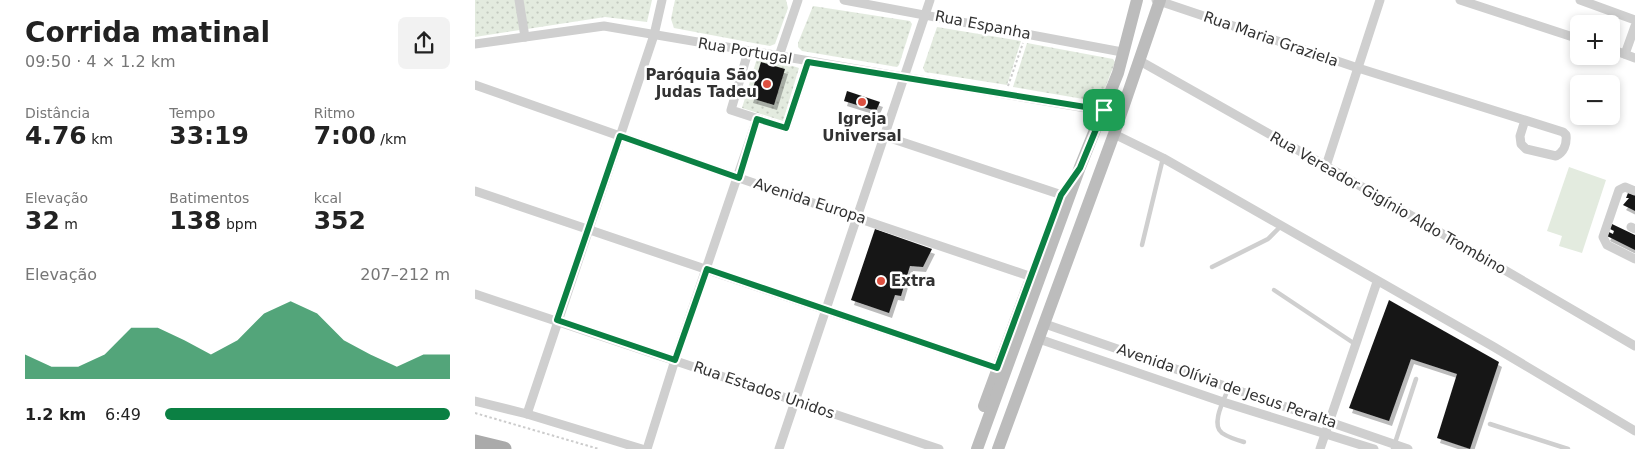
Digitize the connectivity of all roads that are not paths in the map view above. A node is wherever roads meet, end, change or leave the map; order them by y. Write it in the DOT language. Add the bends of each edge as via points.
graph roads {
  1 [pos="519,0"];
  2 [pos="661,0"];
  3 [pos="798,0"];
  4 [pos="843,0"];
  5 [pos="930,0"];
  6 [pos="1137,0"];
  7 [pos="1158,0"];
  8 [pos="1380,0"];
  9 [pos="1460,0"];
  10 [pos="1580,0"];
  11 [pos="926,14"];
  12 [pos="1635,20"];
  13 [pos="1635,26"];
  14 [pos="654,35"];
  15 [pos="1570,36"];
  16 [pos="525,37"];
  17 [pos="475,44"];
  18 [pos="748,52"];
  19 [pos="1122,52"];
  20 [pos="1620,53"];
  21 [pos="1625,54"];
  22 [pos="779,56"];
  23 [pos="1635,58"];
  24 [pos="1139,61"];
  25 [pos="808,62"];
  26 [pos="1358,68"];
  27 [pos="904,77"];
  28 [pos="475,85"];
  29 [pos="1104,110"];
  30 [pos="1121,114"];
  31 [pos="757,119"];
  32 [pos="1525,120"];
  33 [pos="1114,134"];
  34 [pos="620,136"];
  35 [pos="884,136"];
  36 [pos="1163,158"];
  37 [pos="1326,166"];
  38 [pos="739,178"];
  39 [pos="475,191"];
  40 [pos="1635,191"];
  41 [pos="1065,196"];
  42 [pos="857,216"];
  43 [pos="1280,227"];
  44 [pos="589,230"];
  45 [pos="1141,245"];
  46 [pos="1635,259"];
  47 [pos="1212,267"];
  48 [pos="707,269"];
  49 [pos="1032,277"];
  50 [pos="1377,282"];
  51 [pos="1274,290"];
  52 [pos="475,294"];
  53 [pos="826,310"];
  54 [pos="557,320"];
  55 [pos="1045,324"];
  56 [pos="1039,339"];
  57 [pos="1356,345"];
  58 [pos="1635,346"];
  59 [pos="675,360"];
  60 [pos="997,368"];
  61 [pos="1176,369"];
  62 [pos="1416,379"];
  63 [pos="1170,384"];
  64 [pos="1229,387"];
  65 [pos="795,400"];
  66 [pos="475,401"];
  67 [pos="1223,402"];
  68 [pos="527,414"];
  69 [pos="1330,422"];
  70 [pos="1490,424"];
  71 [pos="1635,431"];
  72 [pos="1326,433"];
  73 [pos="475,442"];
  74 [pos="1244,442"];
  75 [pos="1394,447"];
  76 [pos="503,449"];
  77 [pos="642,449"];
  78 [pos="647,449"];
  79 [pos="779,449"];
  80 [pos="939,449"];
  81 [pos="969,449"];
  82 [pos="977,449"];
  83 [pos="998,449"];
  84 [pos="1320,449"];
  85 [pos="1374,449"];
  86 [pos="1408,449"];
  87 [pos="1568,449"];
  1 -- 16 [label="street"];
  2 -- 14 [label="street"];
  3 -- 22 [label="street"];
  4 -- 11 [label="street, Rua Espanha"];
  5 -- 11 [label="street"];
  6 -- 19 [label="street"];
  7 -- 24 [label="street"];
  7 -- 26 [label="street, Rua Maria Graziela"];
  8 -- 26 [label="street"];
  9 -- 15 [label="street"];
  10 -- 12 [label="street"];
  11 -- 19 [label="street, Rua Espanha"];
  11 -- 27 [label="street"];
  13 -- 21 [label="street"];
  14 -- 16 [label="street, Rua Portugal" via="604,26"];
  14 -- 18 [label="street, Rua Portugal"];
  14 -- 34 [label="street"];
  16 -- 17 [label="street, Rua Portugal"];
  18 -- 22 [label="street, Rua Portugal"];
  18 -- 31 [label="street" via="731,110"];
  19 -- 29 [label="street"];
  20 -- 21 [label="street"];
  21 -- 23 [label="street"];
  22 -- 25 [label="street, Rua Portugal"];
  24 -- 30 [label="street"];
  24 -- 37 [label="street, Rua Vereador Gigínio Aldo Trombino"];
  25 -- 27 [label="street, Rua Portugal"];
  25 -- 31 [label="street" via="786,128"];
  26 -- 32 [label="street, Rua Maria Graziela"];
  26 -- 37 [label="street"];
  27 -- 29 [label="street, Rua Portugal"];
  27 -- 35 [label="street"];
  28 -- 34 [label="street, Avenida Europa"];
  29 -- 30 [label="street, Rua Portugal"];
  29 -- 41 [label="street"];
  30 -- 33 [label="street"];
  31 -- 38 [label="street"];
  32 -- 32 [label="street, Rua Maria Graziela" via="1563,132 1567,140 1563,150 1556,156 1526,149 1520,136"];
  33 -- 36 [label="street"];
  33 -- 55 [label="street"];
  34 -- 38 [label="street, Avenida Europa"];
  34 -- 44 [label="street"];
  35 -- 41 [label="street"];
  35 -- 42 [label="street"];
  36 -- 43 [label="street"];
  36 -- 45 [label="lane"];
  37 -- 58 [label="street, Rua Vereador Gigínio Aldo Trombino"];
  38 -- 42 [label="street, Avenida Europa"];
  38 -- 48 [label="street"];
  39 -- 44 [label="street"];
  40 -- 46 [label="street" via="1622,187 1619,190 1603,237 1607,245"];
  41 -- 49 [label="street"];
  41 -- 82 [label="street"];
  42 -- 49 [label="street, Avenida Europa"];
  42 -- 53 [label="street"];
  43 -- 47 [label="lane" via="1268,239"];
  43 -- 50 [label="street"];
  44 -- 48 [label="street"];
  44 -- 54 [label="street"];
  48 -- 53 [label="street"];
  48 -- 59 [label="street"];
  49 -- 60 [label="street"];
  50 -- 57 [label="street"];
  50 -- 71 [label="street"];
  51 -- 57 [label="lane"];
  52 -- 54 [label="street, Rua Estados Unidos"];
  53 -- 60 [label="street"];
  53 -- 65 [label="street"];
  54 -- 59 [label="street, Rua Estados Unidos"];
  54 -- 68 [label="street"];
  55 -- 56 [label="street"];
  55 -- 61 [label="street, Avenida Olívia de Jesus Peralta"];
  56 -- 63 [label="street, Avenida Olívia de Jesus Peralta"];
  56 -- 83 [label="street"];
  57 -- 69 [label="street"];
  59 -- 65 [label="street, Rua Estados Unidos"];
  59 -- 78 [label="street"];
  60 -- 81 [label="street"];
  61 -- 63 [label="street"];
  61 -- 64 [label="street, Avenida Olívia de Jesus Peralta"];
  62 -- 75 [label="lane"];
  63 -- 67 [label="street, Avenida Olívia de Jesus Peralta"];
  64 -- 67 [label="lane"];
  64 -- 69 [label="street, Avenida Olívia de Jesus Peralta"];
  65 -- 79 [label="street"];
  65 -- 80 [label="street, Rua Estados Unidos"];
  66 -- 68 [label="street"];
  67 -- 72 [label="street, Avenida Olívia de Jesus Peralta"];
  67 -- 74 [label="lane" via="1218,429"];
  68 -- 77 [label="street"];
  69 -- 72 [label="street"];
  69 -- 75 [label="street, Avenida Olívia de Jesus Peralta"];
  70 -- 87 [label="lane"];
  72 -- 84 [label="street"];
  72 -- 85 [label="street, Avenida Olívia de Jesus Peralta"];
  73 -- 76 [label="main road"];
  75 -- 86 [label="street, Avenida Olívia de Jesus Peralta"];
}
